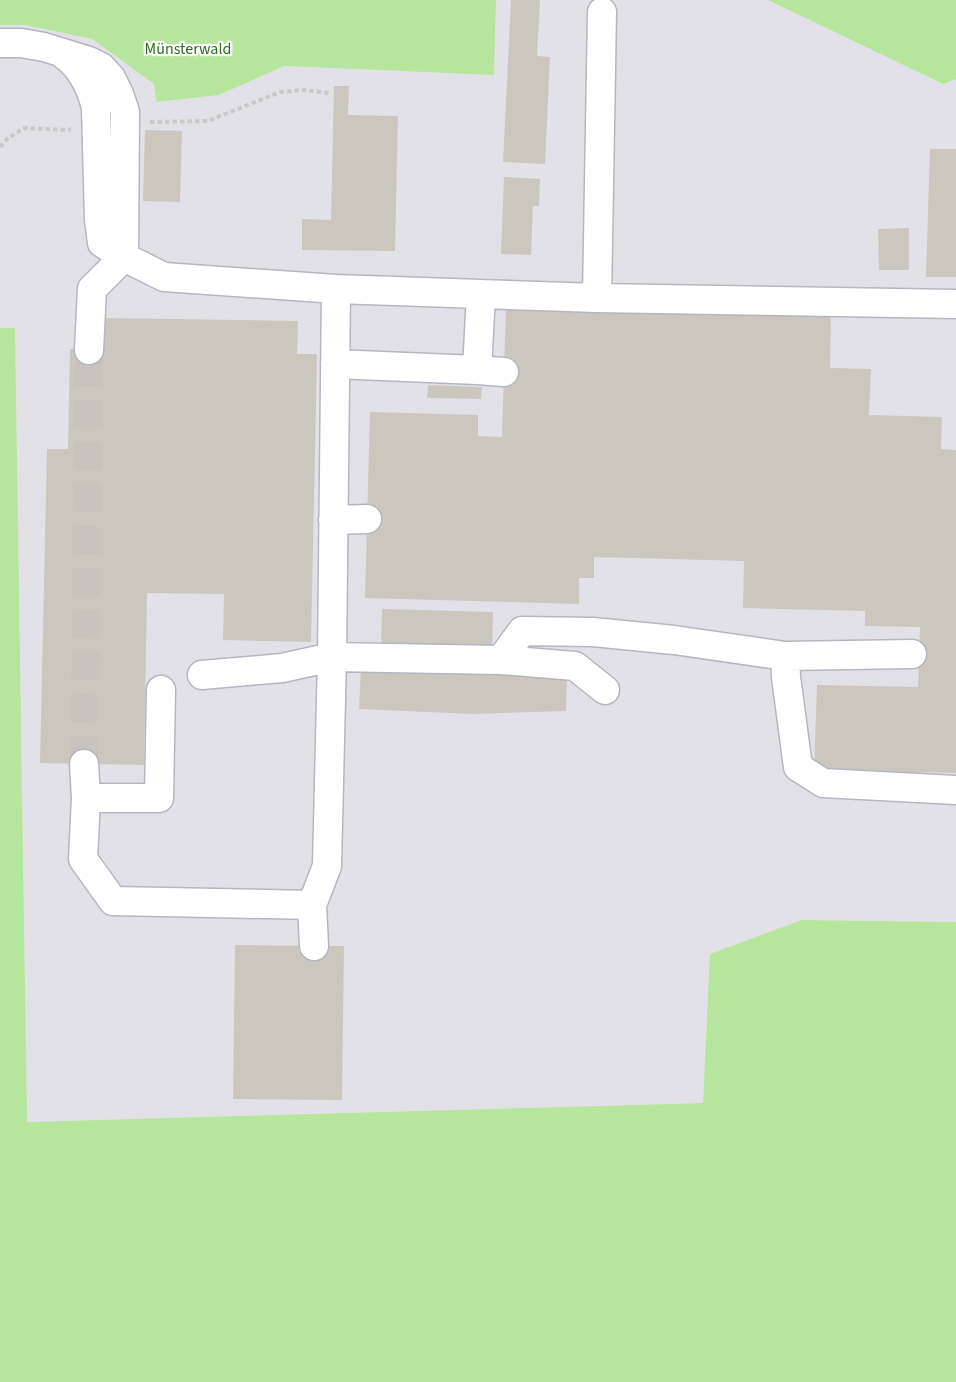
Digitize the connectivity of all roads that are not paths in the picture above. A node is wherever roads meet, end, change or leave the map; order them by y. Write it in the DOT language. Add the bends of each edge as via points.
graph roads {
  1 [pos="602,12"];
  2 [pos="0,42"];
  3 [pos="64,55"];
  4 [pos="124,258"];
  5 [pos="336,289"];
  6 [pos="481,294"];
  7 [pos="597,298"];
  8 [pos="956,304"];
  9 [pos="89,350"];
  10 [pos="335,364"];
  11 [pos="367,519"];
  12 [pos="333,520"];
  13 [pos="912,654"];
  14 [pos="785,656"];
  15 [pos="332,657"];
  16 [pos="501,660"];
  17 [pos="202,675"];
  18 [pos="161,690"];
  19 [pos="605,690"];
  20 [pos="84,764"];
  21 [pos="956,790"];
  22 [pos="87,798"];
  23 [pos="312,905"];
  24 [pos="314,946"];
  1 -- 7 [label="street"];
  2 -- 3 [label="street" via="45,47"];
  3 -- 4 [label="street" via="85,78 94,97 102,243"];
  3 -- 4 [label="street" via="102,84 110,97 111,201 115,238"];
  3 -- 4 [label="street" via="101,67 119,94 125,123"];
  4 -- 5 [label="street" via="164,277"];
  4 -- 9 [label="street" via="92,289"];
  5 -- 6 [label="street"];
  5 -- 10 [label="street"];
  6 -- 7 [label="street"];
  6 -- 10 [label="street" via="490,371"];
  7 -- 8 [label="street"];
  10 -- 12 [label="street"];
  11 -- 12 [label="street"];
  12 -- 15 [label="street"];
  13 -- 14 [label="street"];
  14 -- 16 [label="street" via="593,632 522,631"];
  14 -- 21 [label="street" via="798,767 823,783"];
  15 -- 16 [label="street"];
  15 -- 17 [label="street" via="282,668"];
  15 -- 23 [label="street" via="327,866"];
  16 -- 19 [label="street" via="575,666"];
  18 -- 22 [label="street" via="159,798"];
  20 -- 22 [label="street"];
  22 -- 23 [label="street" via="83,859 113,901"];
  23 -- 24 [label="street"];
}
